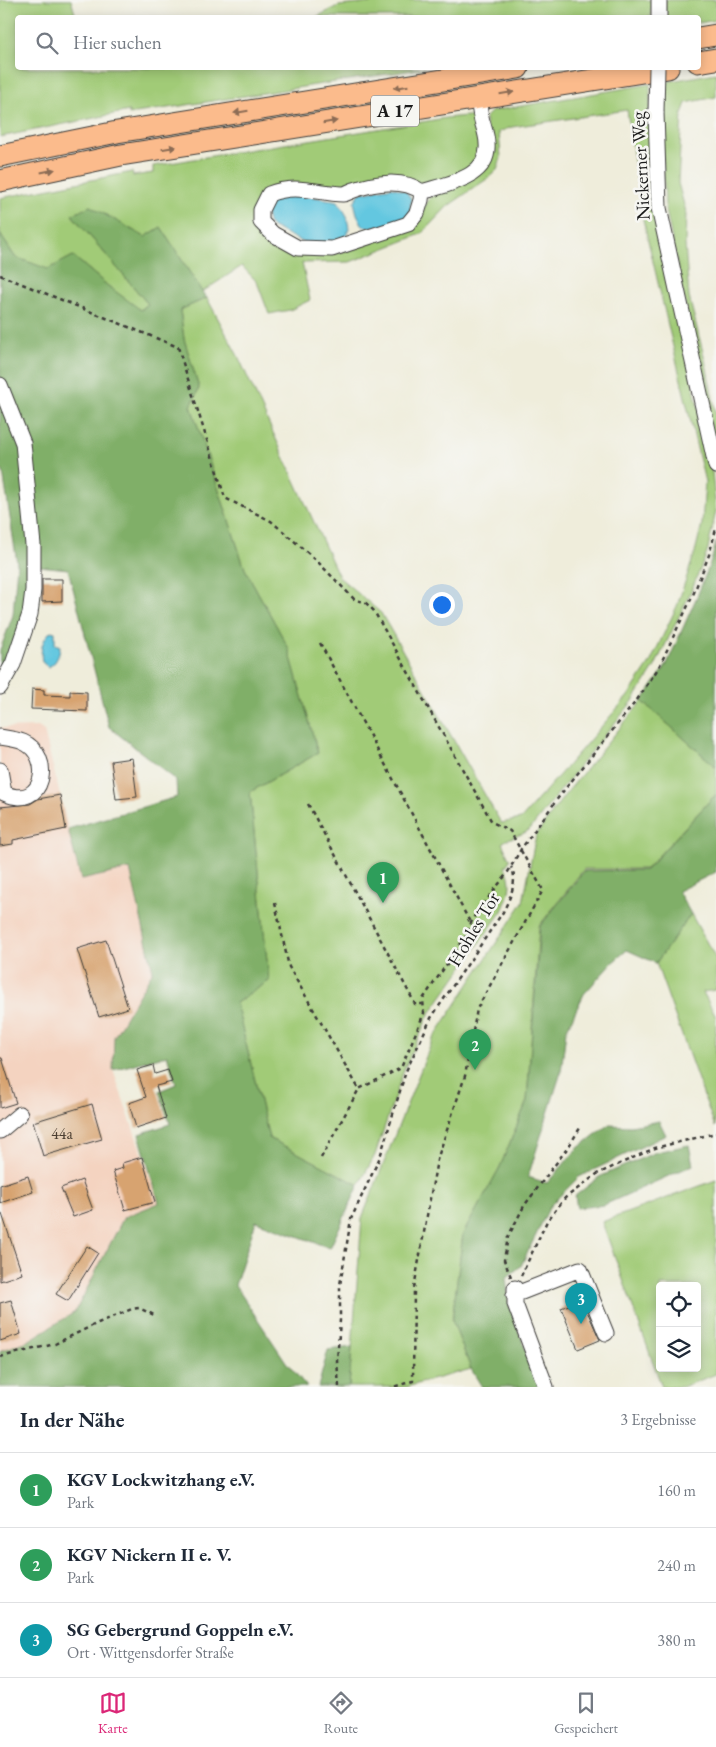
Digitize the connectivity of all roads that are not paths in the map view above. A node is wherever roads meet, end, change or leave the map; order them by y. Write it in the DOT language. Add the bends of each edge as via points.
graph roads {
  1 [pos="660,0"];
  2 [pos="659,15"];
  3 [pos="716,35"];
  4 [pos="701,38"];
  5 [pos="716,59"];
  6 [pos="701,62"];
  7 [pos="505,70"];
  8 [pos="655,70"];
  9 [pos="658,70"];
  10 [pos="478,98"];
  11 [pos="0,156"];
  12 [pos="0,181"];
  13 [pos="422,192"];
  14 [pos="0,385"];
  15 [pos="716,466"];
  16 [pos="0,688"];
  17 [pos="0,737"];
  18 [pos="0,770"];
  19 [pos="20,1114"];
  20 [pos="0,1131"];
  21 [pos="606,1332"];
  22 [pos="546,1387"];
  1 -- 2 [label="street"];
  3 -- 4 [label="highway"];
  5 -- 6 [label="highway"];
  7 -- 11 [label="highway, A 17, one-way" via="117,132"];
  10 -- 8 [label="highway, A 17, one-way"];
  9 -- 15 [label="street, Nickerner Weg, bridge" via="659,208"];
  12 -- 10 [label="highway, A 17, one-way" via="121,155"];
  10 -- 13 [label="street" via="487,143 484,163 463,178"];
  13 -- 13 [label="street" via="401,184 382,183 345,194 282,188 269,194 261,210 262,222 273,234 298,248 332,250 408,224 417,213"];
  14 -- 16 [label="street" via="23,443 33,545 33,590 30,614 13,664"];
  17 -- 18 [label="street" via="24,742 32,748 42,772 40,783 36,791 14,798 4,793"];
  19 -- 20 [label="street"];
  21 -- 22 [label="street" via="580,1269 515,1291 515,1304"];
}
